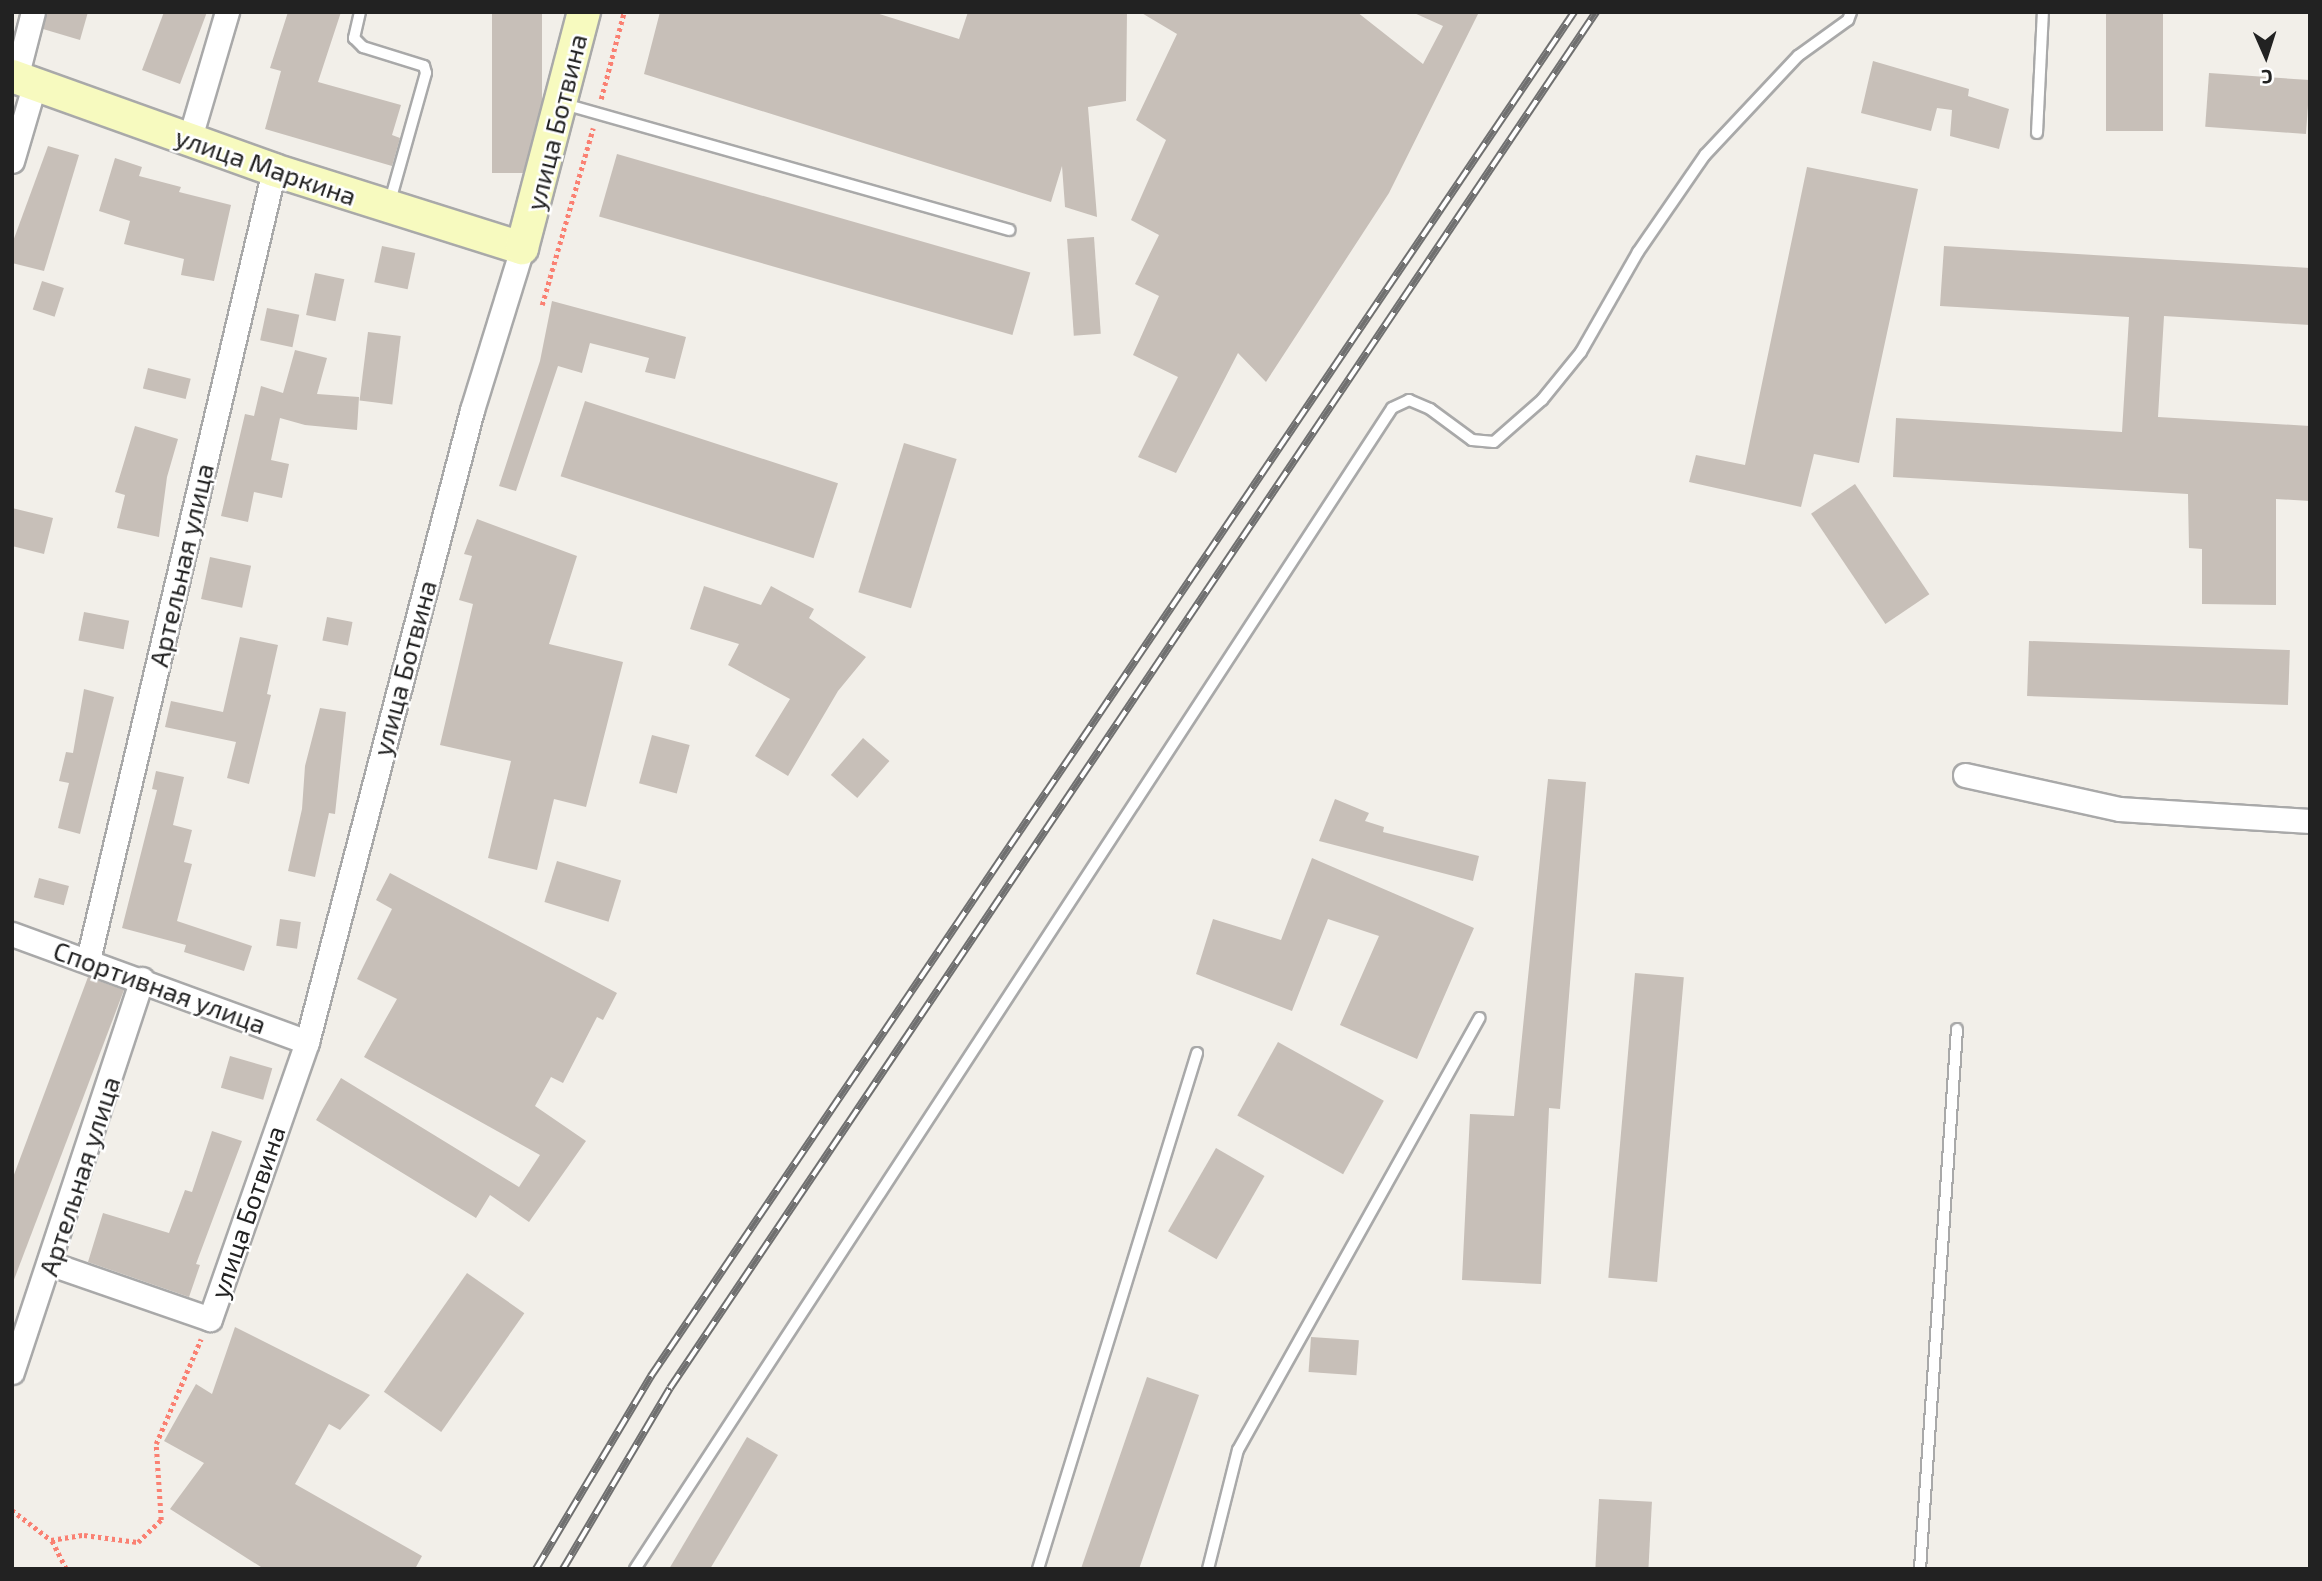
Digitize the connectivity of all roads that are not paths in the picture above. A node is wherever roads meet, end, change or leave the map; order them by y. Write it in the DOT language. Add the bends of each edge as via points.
graph roads {
  1 [pos="33,12"];
  2 [pos="226,12"];
  3 [pos="360,12"];
  4 [pos="584,12"];
  5 [pos="1852,12"];
  6 [pos="2043,12"];
  7 [pos="21,79"];
  8 [pos="560,103"];
  9 [pos="2038,133"];
  10 [pos="189,141"];
  11 [pos="12,161"];
  12 [pos="274,170"];
  13 [pos="388,207"];
  14 [pos="1010,230"];
  15 [pos="522,248"];
  16 [pos="1965,775"];
  17 [pos="2310,821"];
  18 [pos="12,934"];
  19 [pos="88,960"];
  20 [pos="142,979"];
  21 [pos="1479,1018"];
  22 [pos="1957,1029"];
  23 [pos="307,1042"];
  24 [pos="1196,1053"];
  25 [pos="51,1264"];
  26 [pos="12,1372"];
  27 [pos="635,1569"];
  28 [pos="1038,1569"];
  29 [pos="1208,1569"];
  30 [pos="1920,1569"];
  1 -- 7 [label="street"];
  2 -- 10 [label="street"];
  3 -- 13 [label="lane" via="354,38 363,47 424,66 426,73"];
  4 -- 8 [label="street, улица Ботвина"];
  5 -- 27 [label="lane" via="1849,20 1798,56 1705,155 1638,252 1581,352 1542,400 1494,442 1472,440 1430,409 1409,400 1392,408"];
  6 -- 9 [label="lane"];
  7 -- 10 [label="street, улица Маркина"];
  7 -- 11 [label="street"];
  8 -- 14 [label="lane"];
  8 -- 15 [label="street, улица Ботвина"];
  10 -- 12 [label="street, улица Маркина"];
  12 -- 13 [label="street, улица Маркина"];
  12 -- 19 [label="street, Артельная улица"];
  13 -- 15 [label="street, улица Маркина"];
  15 -- 23 [label="street, улица Ботвина" via="472,410"];
  16 -- 17 [label="street" via="2119,809"];
  18 -- 19 [label="street, Спортивная улица"];
  19 -- 20 [label="street, Спортивная улица"];
  20 -- 23 [label="street, Спортивная улица"];
  20 -- 25 [label="street, Артельная улица"];
  21 -- 29 [label="lane" via="1238,1450"];
  22 -- 30 [label="lane"];
  23 -- 25 [label="street, улица Ботвина" via="209,1319"];
  24 -- 28 [label="lane"];
  25 -- 26 [label="street, Артельная улица"];
}
